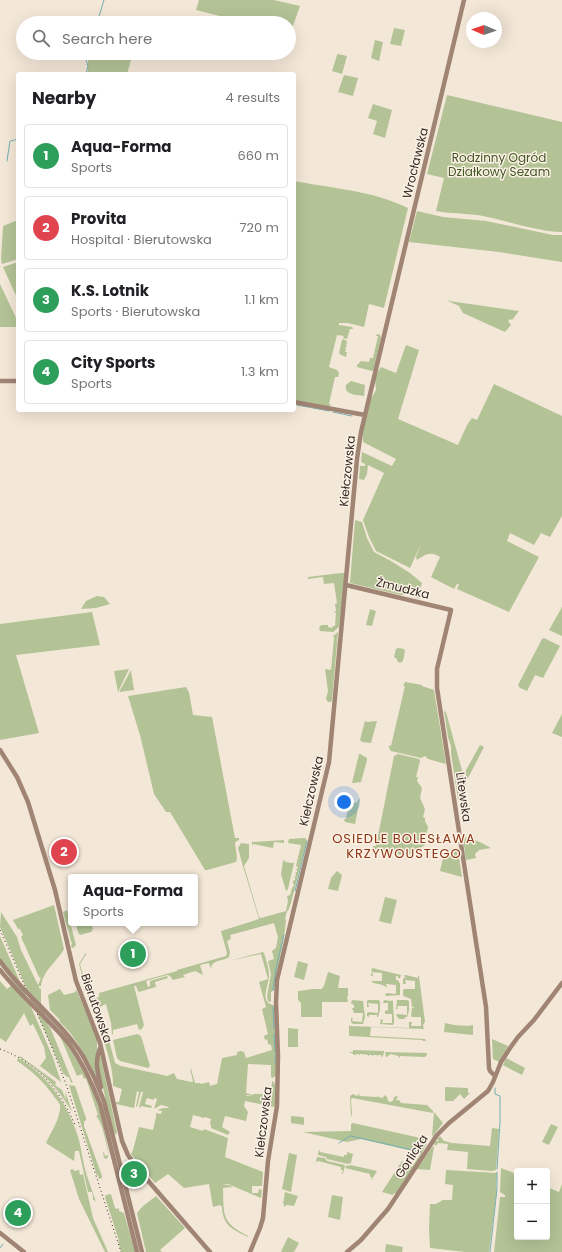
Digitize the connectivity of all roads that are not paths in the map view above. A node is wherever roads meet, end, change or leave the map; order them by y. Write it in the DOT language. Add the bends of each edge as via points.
graph roads {
  1 [pos="464,0"];
  2 [pos="384,331"];
  3 [pos="16,380"];
  4 [pos="0,381"];
  5 [pos="296,402"];
  6 [pos="365,415"];
  7 [pos="346,585"];
  8 [pos="450,615"];
  9 [pos="0,750"];
  10 [pos="0,961"];
  11 [pos="0,970"];
  12 [pos="562,983"];
  13 [pos="100,1046"];
  14 [pos="81,1057"];
  15 [pos="495,1076"];
  16 [pos="104,1101"];
  17 [pos="0,1233"];
  18 [pos="24,1252"];
  19 [pos="137,1252"];
  20 [pos="142,1252"];
  21 [pos="210,1252"];
  22 [pos="250,1252"];
  23 [pos="347,1252"];
  1 -- 2 [label="street, Wrocławska"];
  2 -- 6 [label="street, Kiełczowska"];
  3 -- 4 [label="street"];
  5 -- 6 [label="street"];
  6 -- 7 [label="street, Kiełczowska" via="357,459"];
  7 -- 8 [label="street, Żmudzka" via="451,610"];
  7 -- 22 [label="street, Kiełczowska" via="328,768 277,980 277,1106 268,1161 263,1218"];
  8 -- 15 [label="street, Litewska" via="437,669 437,688 486,1007 490,1071"];
  9 -- 13 [label="street, Bierutowska" via="18,777 27,798 55,890 78,986"];
  10 -- 14 [label="street, bridge" via="72,1040"];
  11 -- 14 [label="street, bridge"];
  12 -- 15 [label="street, Gorlicka" via="510,1048"];
  13 -- 16 [label="street" via="96,1063"];
  13 -- 21 [label="street, Bierutowska" via="119,1133 126,1151 137,1168"];
  14 -- 16 [label="street" via="94,1077"];
  14 -- 19 [label="street" via="100,1104"];
  15 -- 23 [label="street, Gorlicka" via="487,1092 434,1138 388,1209"];
  16 -- 20 [label="street"];
  17 -- 18 [label="street"];
}
